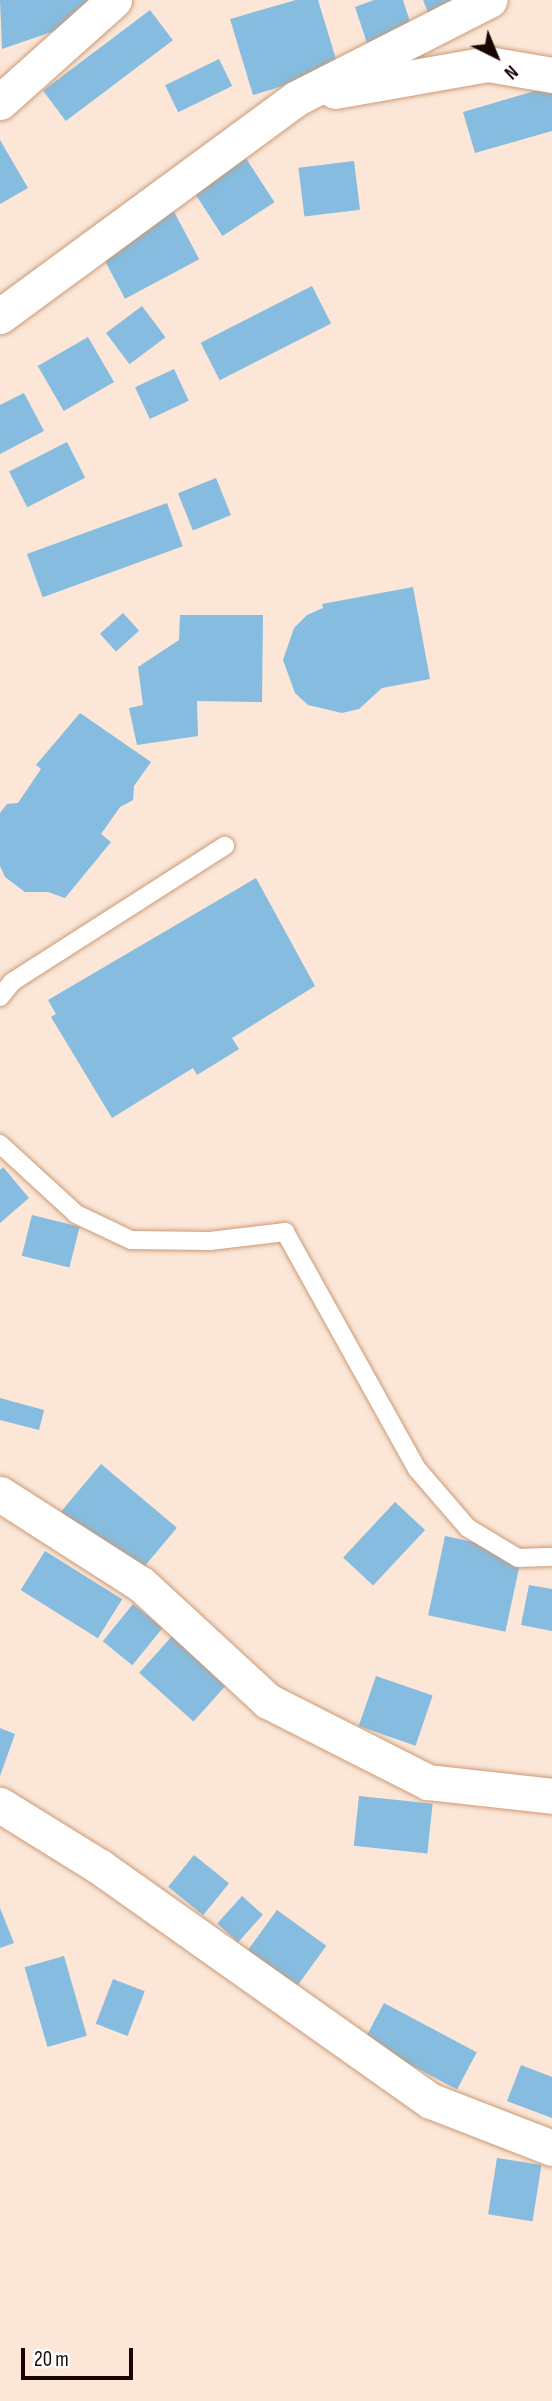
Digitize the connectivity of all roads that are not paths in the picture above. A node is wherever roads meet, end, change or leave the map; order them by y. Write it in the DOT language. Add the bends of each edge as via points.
graph roads {
  1 [pos="114,0"];
  2 [pos="489,0"];
  3 [pos="552,75"];
  4 [pos="297,98"];
  5 [pos="0,102"];
  6 [pos="0,316"];
  7 [pos="225,846"];
  8 [pos="0,997"];
  9 [pos="0,1144"];
  10 [pos="0,1494"];
  11 [pos="552,1557"];
  12 [pos="552,1796"];
  13 [pos="0,1805"];
  14 [pos="552,2148"];
  1 -- 5 [label="street"];
  2 -- 4 [label="street"];
  3 -- 4 [label="street" via="488,64"];
  4 -- 6 [label="street"];
  7 -- 8 [label="lane" via="12,982"];
  9 -- 11 [label="lane" via="76,1213 131,1240 210,1241 285,1231 417,1469 468,1528 518,1558"];
  10 -- 12 [label="street" via="141,1584 268,1700 428,1782"];
  13 -- 14 [label="street" via="100,1867 431,2101"];
}
